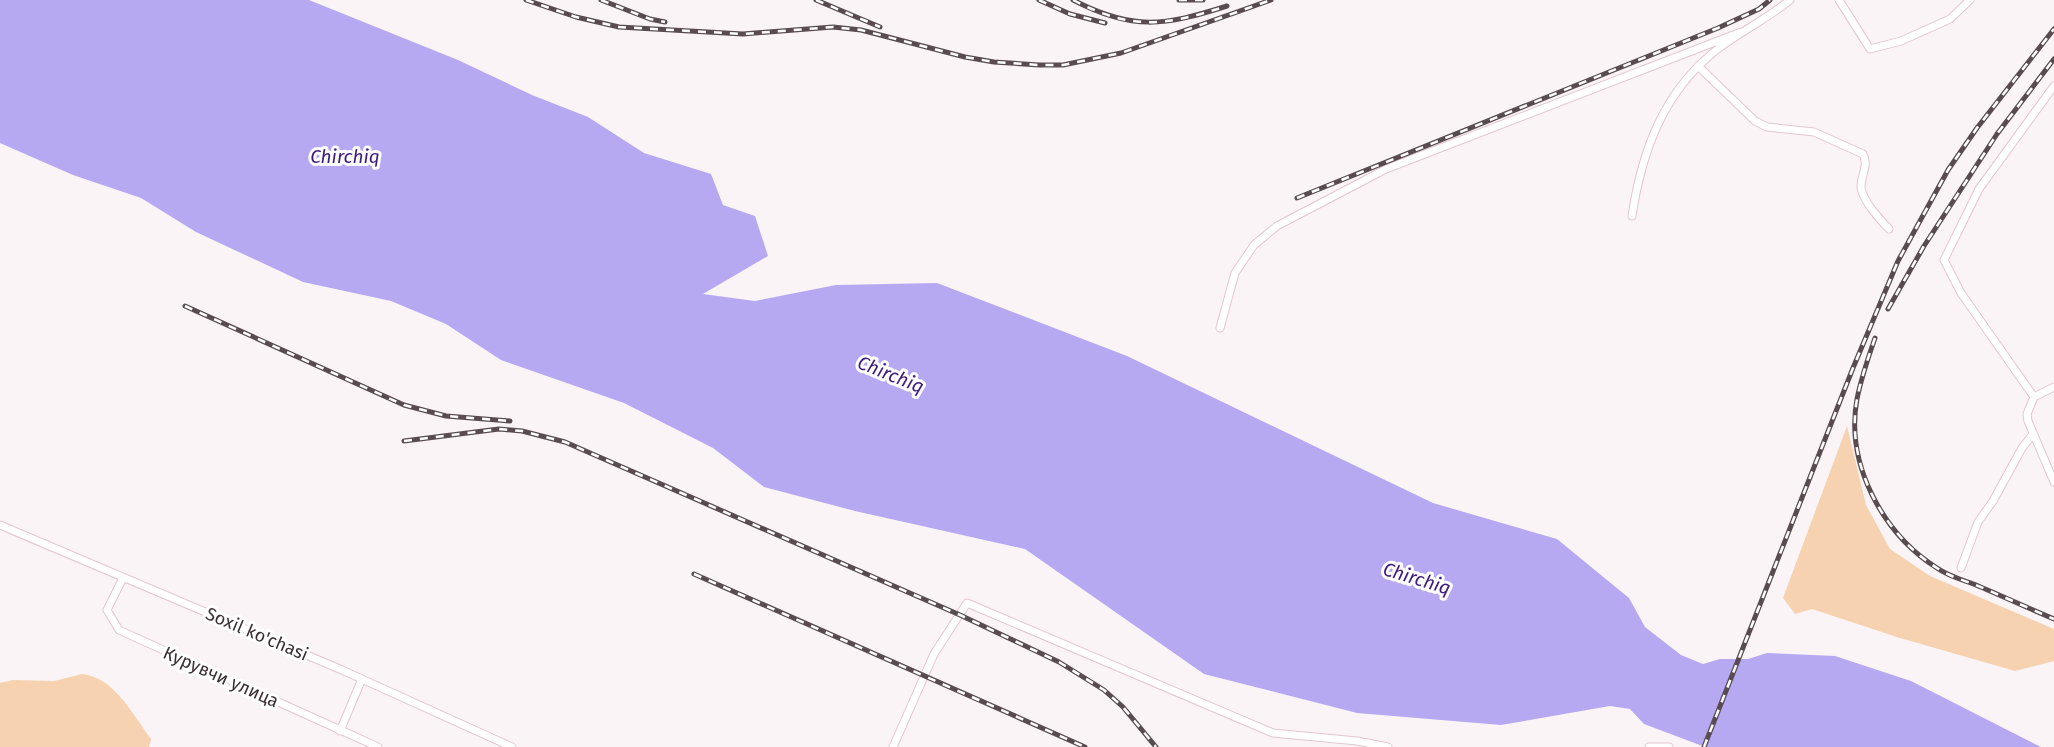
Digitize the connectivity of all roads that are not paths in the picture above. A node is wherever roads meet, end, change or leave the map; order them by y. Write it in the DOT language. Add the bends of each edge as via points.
graph roads {
  1 [pos="1790,0"];
  2 [pos="1839,0"];
  3 [pos="1970,0"];
  4 [pos="1741,32"];
  5 [pos="1698,66"];
  6 [pos="2054,86"];
  7 [pos="1632,216"];
  8 [pos="1889,229"];
  9 [pos="1220,328"];
  10 [pos="2054,387"];
  11 [pos="2034,397"];
  12 [pos="2033,434"];
  13 [pos="2054,482"];
  14 [pos="0,525"];
  15 [pos="1961,568"];
  16 [pos="123,578"];
  17 [pos="362,679"];
  18 [pos="340,731"];
  19 [pos="509,746"];
  20 [pos="378,747"];
  21 [pos="893,747"];
  22 [pos="1388,747"];
  23 [pos="1649,747"];
  24 [pos="1669,747"];
  1 -- 4 [label="street"];
  2 -- 3 [label="street" via="1870,49 1950,19"];
  4 -- 5 [label="street"];
  4 -- 9 [label="street" via="1386,169 1277,226 1255,245 1235,273"];
  5 -- 7 [label="street" via="1652,133"];
  5 -- 8 [label="street" via="1755,121 1767,127 1814,132 1863,154 1863,194"];
  6 -- 11 [label="street" via="1979,189 1944,260 1961,293"];
  10 -- 11 [label="street"];
  11 -- 12 [label="street" via="2027,414"];
  12 -- 13 [label="street"];
  12 -- 15 [label="street" via="1978,523"];
  14 -- 16 [label="street, Soxil ko'chasi"];
  16 -- 17 [label="street, Soxil ko'chasi"];
  16 -- 18 [label="street, Курувчи улица" via="107,610 119,630"];
  17 -- 18 [label="street"];
  17 -- 19 [label="street, Soxil ko'chasi"];
  18 -- 20 [label="street, Курувчи улица"];
  21 -- 22 [label="street" via="934,654 967,603 1273,733"];
  23 -- 24 [label="street"];
}
